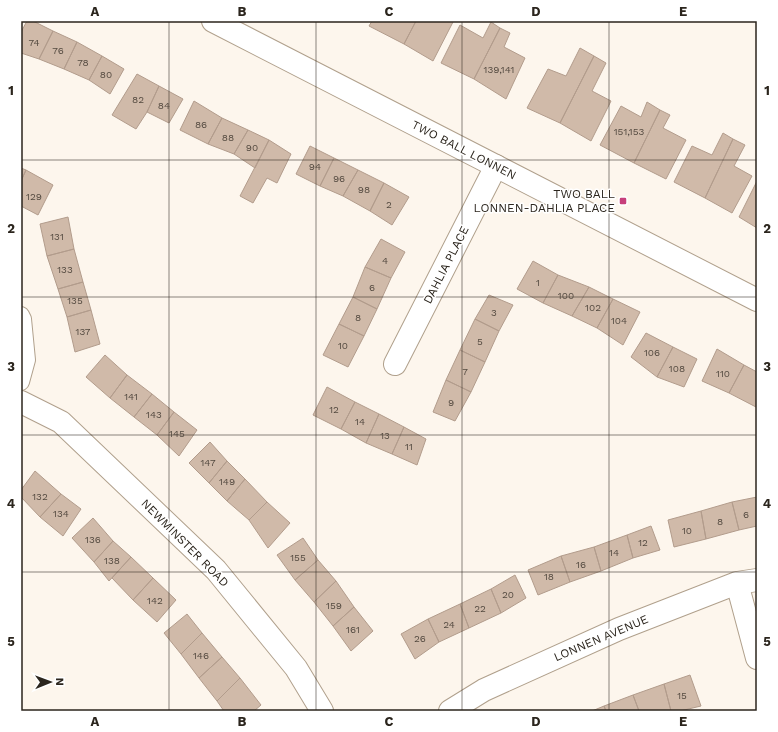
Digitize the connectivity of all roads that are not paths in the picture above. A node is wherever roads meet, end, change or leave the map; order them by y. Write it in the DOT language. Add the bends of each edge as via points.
graph roads {
  1 [pos="213,21"];
  2 [pos="496,166"];
  3 [pos="757,300"];
  4 [pos="21,315"];
  5 [pos="395,364"];
  6 [pos="21,382"];
  7 [pos="21,402"];
  8 [pos="747,581"];
  9 [pos="757,658"];
  10 [pos="322,711"];
  11 [pos="450,711"];
  1 -- 2 [label="street, TWO BALL LONNEN"];
  2 -- 3 [label="street, TWO BALL LONNEN"];
  2 -- 5 [label="street, DAHLIA PLACE"];
  4 -- 6 [label="lane" via="27,360"];
  7 -- 10 [label="street, NEWMINSTER ROAD" via="60,422 216,570 296,668"];
  8 -- 9 [label="street"];
  8 -- 11 [label="street, LONNEN AVENUE" via="618,628 484,690"];
}
